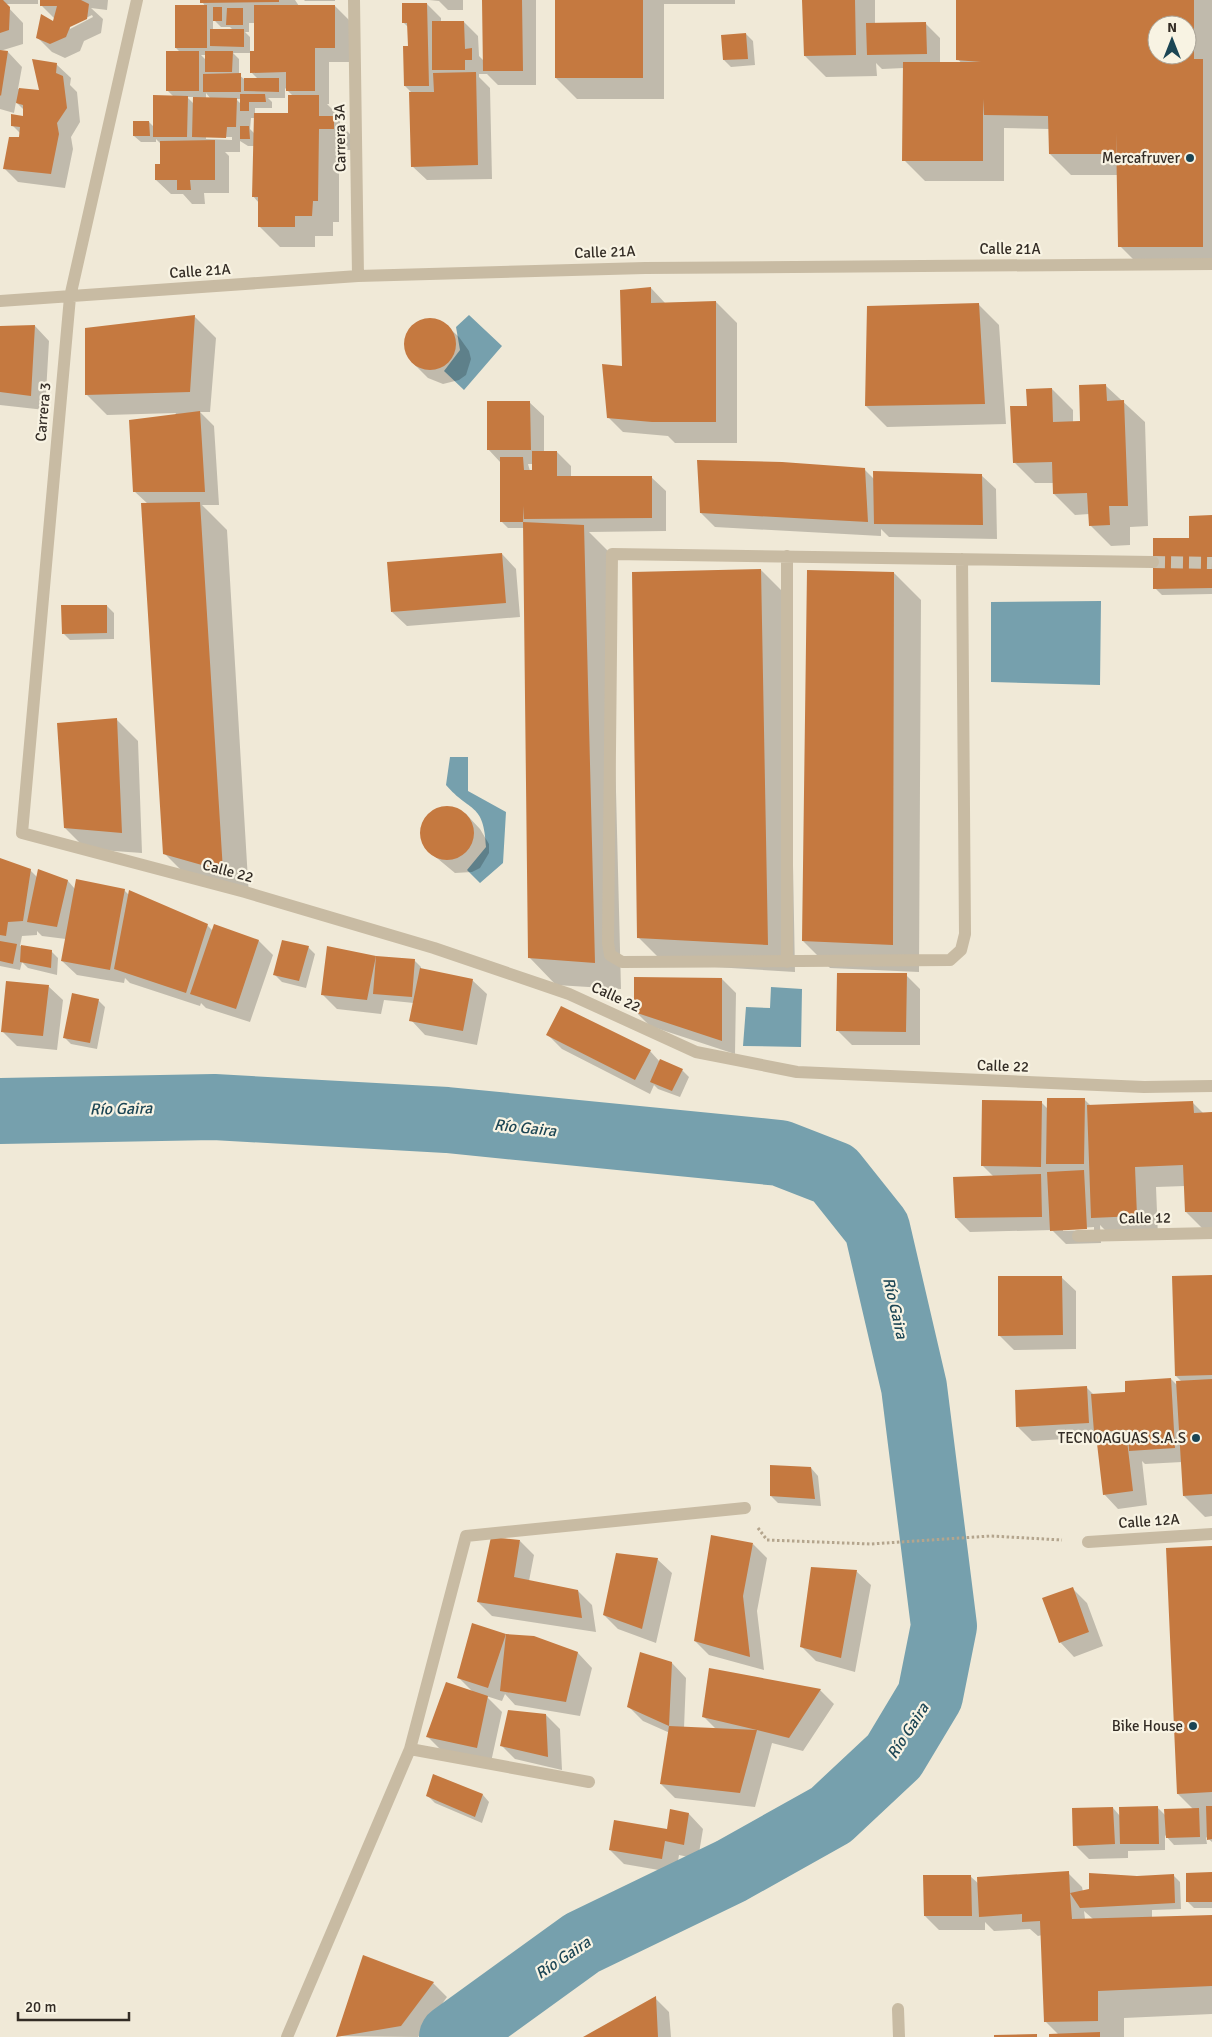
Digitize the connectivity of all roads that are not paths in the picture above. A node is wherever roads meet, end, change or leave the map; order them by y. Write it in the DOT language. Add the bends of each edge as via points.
graph roads {
  1 [pos="137,0"];
  2 [pos="354,0"];
  3 [pos="1212,264"];
  4 [pos="358,276"];
  5 [pos="70,297"];
  6 [pos="0,301"];
  7 [pos="786,556"];
  8 [pos="962,559"];
  9 [pos="1154,562"];
  10 [pos="22,833"];
  11 [pos="787,962"];
  12 [pos="1212,1086"];
  13 [pos="1212,1233"];
  14 [pos="1078,1236"];
  15 [pos="745,1508"];
  16 [pos="1212,1534"];
  17 [pos="1088,1542"];
  18 [pos="410,1749"];
  19 [pos="589,1782"];
  20 [pos="898,2009"];
  21 [pos="287,2037"];
  22 [pos="899,2037"];
  1 -- 5 [label="street, Carrera 3"];
  2 -- 4 [label="street, Carrera 3A"];
  3 -- 4 [label="street, Calle 21A" via="645,268"];
  4 -- 5 [label="street, Calle 21A"];
  5 -- 6 [label="street, Calle 21A"];
  5 -- 10 [label="street, Carrera 3"];
  7 -- 8 [label="street"];
  7 -- 11 [label="street"];
  7 -- 11 [label="street" via="612,554 608,943 610,955 622,962"];
  8 -- 9 [label="street"];
  8 -- 11 [label="street" via="966,934 961,950 950,960"];
  10 -- 12 [label="street, Calle 22" via="245,892 434,948 569,994 696,1052 797,1072 1144,1087"];
  13 -- 14 [label="street, Calle 12"];
  15 -- 18 [label="street" via="466,1536"];
  16 -- 17 [label="street, Calle 12A"];
  18 -- 19 [label="street"];
  18 -- 21 [label="street"];
  20 -- 22 [label="street"];
}
